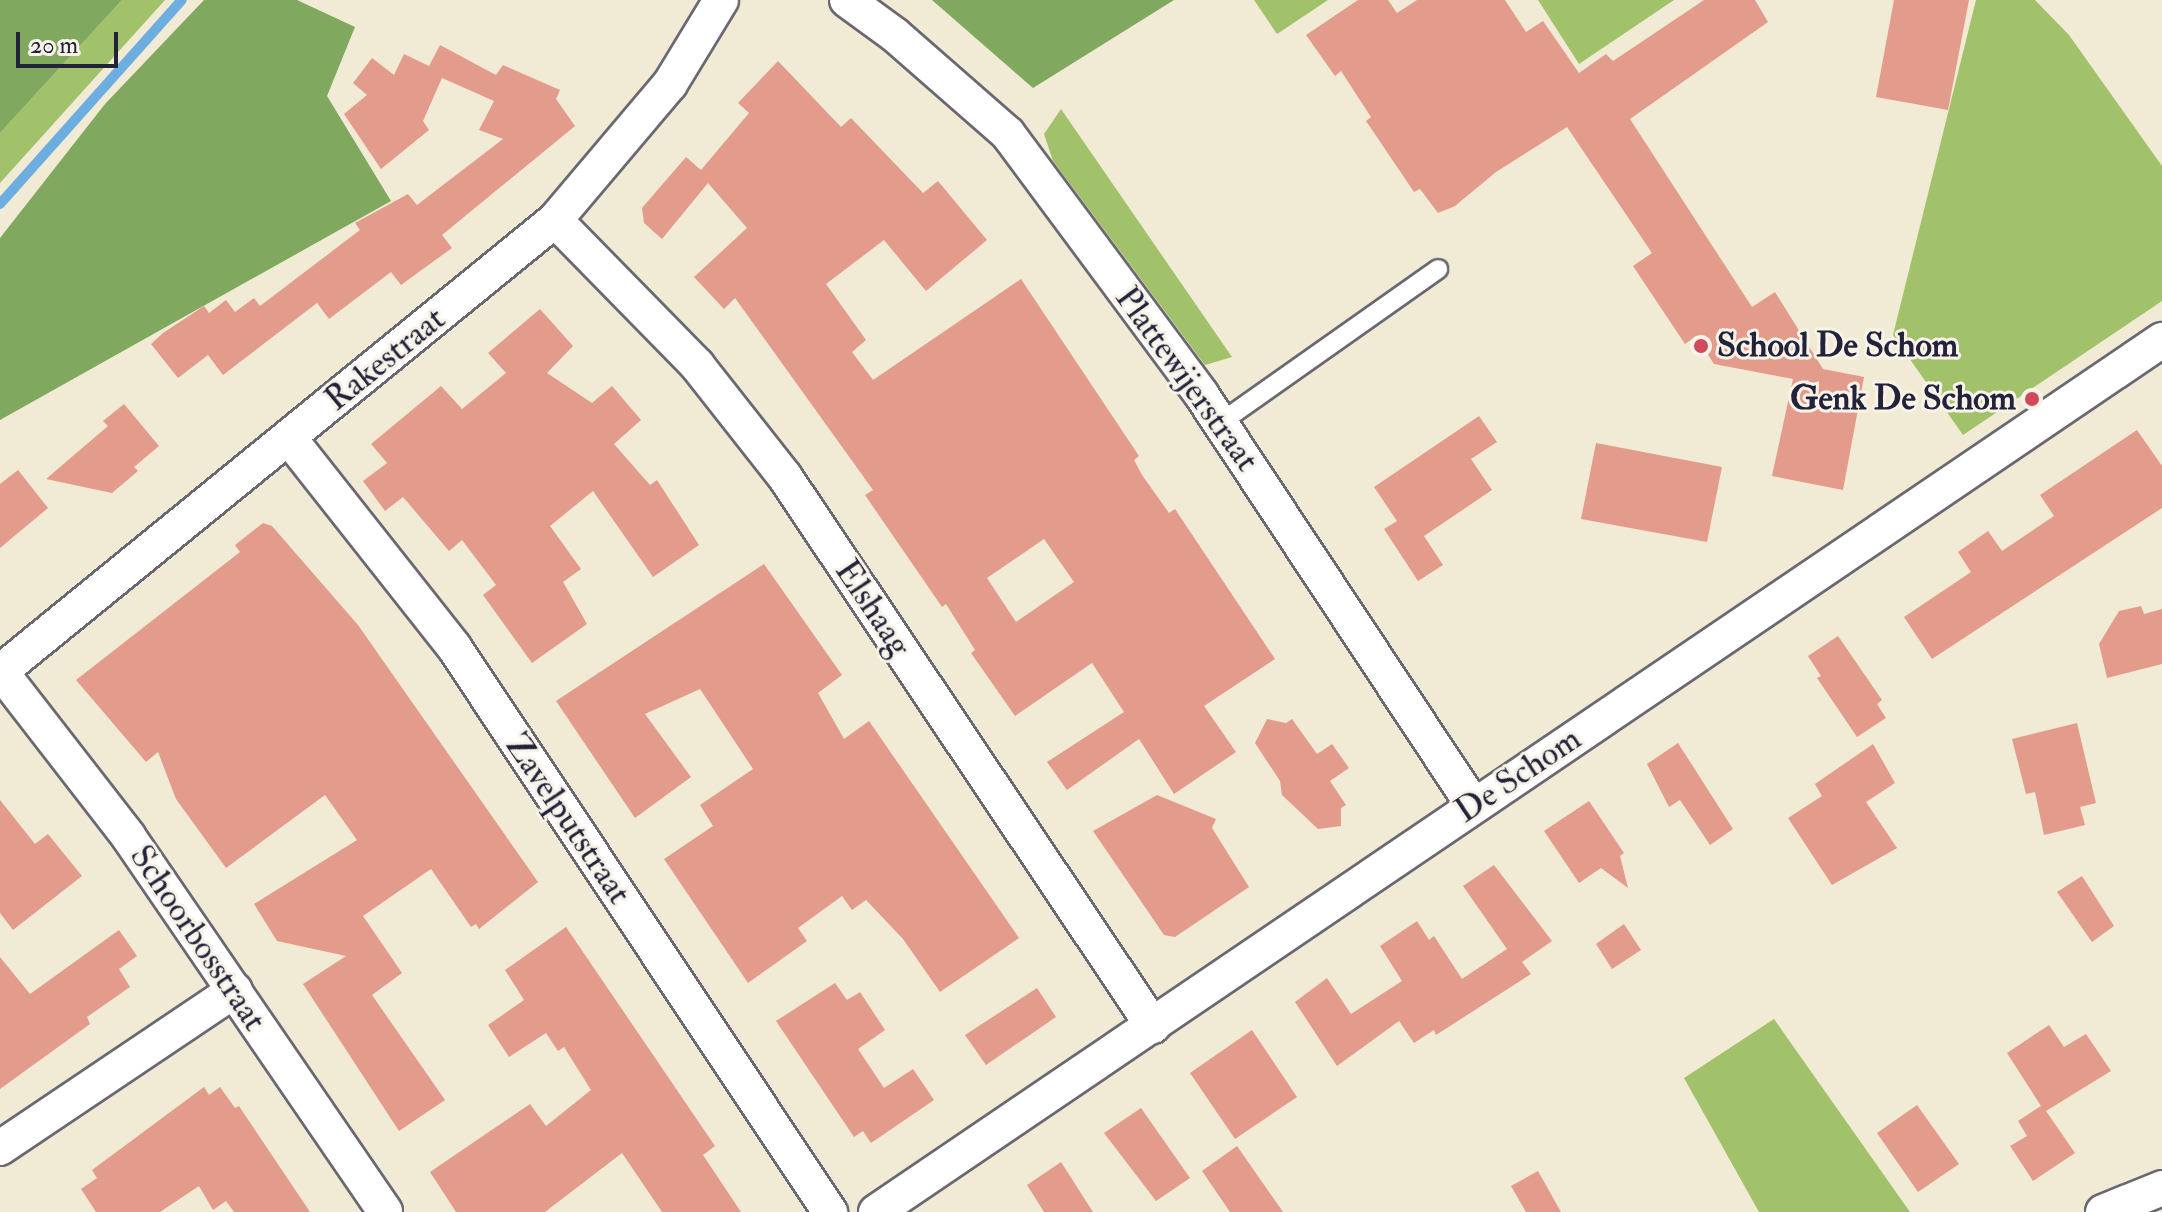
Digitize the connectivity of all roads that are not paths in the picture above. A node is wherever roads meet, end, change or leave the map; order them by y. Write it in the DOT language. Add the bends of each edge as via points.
graph roads {
  1 [pos="721,0"];
  2 [pos="847,0"];
  3 [pos="555,220"];
  4 [pos="1438,269"];
  5 [pos="2162,340"];
  6 [pos="1220,423"];
  7 [pos="289,438"];
  8 [pos="0,672"];
  9 [pos="1473,805"];
  10 [pos="235,990"];
  11 [pos="1153,1026"];
  12 [pos="0,1148"];
  13 [pos="2162,1188"];
  14 [pos="385,1212"];
  15 [pos="830,1212"];
  16 [pos="876,1212"];
  17 [pos="2103,1212"];
  1 -- 3 [label="street, Rakestraat" via="670,84"];
  2 -- 6 [label="street, Plattewijerstraat" via="1008,134"];
  3 -- 7 [label="street, Rakestraat"];
  3 -- 11 [label="street, Elshaag" via="697,365 785,477"];
  4 -- 6 [label="lane"];
  5 -- 9 [label="street, De Schom"];
  6 -- 9 [label="street, Plattewijerstraat"];
  7 -- 8 [label="street, Rakestraat"];
  7 -- 15 [label="street, Zavelputstraat" via="454,647"];
  8 -- 10 [label="street, Schoorbosstraat" via="128,836"];
  9 -- 11 [label="street, De Schom"];
  10 -- 12 [label="street"];
  10 -- 14 [label="street, Schoorbosstraat"];
  11 -- 16 [label="street, De Schom"];
  13 -- 17 [label="street"];
}
